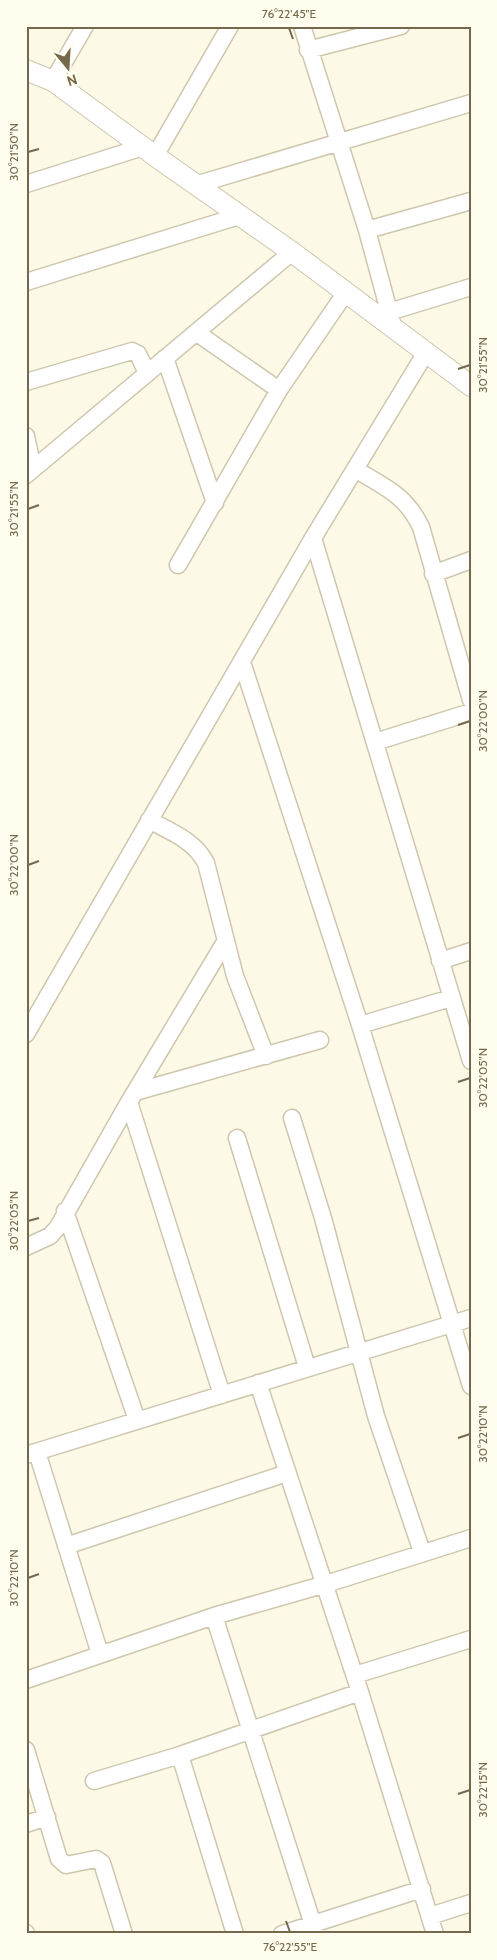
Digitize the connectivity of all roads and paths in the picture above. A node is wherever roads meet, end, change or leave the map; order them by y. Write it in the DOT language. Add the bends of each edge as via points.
graph roads {
  1 [pos="85,26"];
  2 [pos="230,26"];
  3 [pos="302,26"];
  4 [pos="401,26"];
  5 [pos="308,50"];
  6 [pos="26,70"];
  7 [pos="53,81"];
  8 [pos="471,103"];
  9 [pos="339,141"];
  10 [pos="149,152"];
  11 [pos="26,184"];
  12 [pos="195,185"];
  13 [pos="471,200"];
  14 [pos="239,216"];
  15 [pos="366,230"];
  16 [pos="292,252"];
  17 [pos="26,282"];
  18 [pos="471,287"];
  19 [pos="346,292"];
  20 [pos="392,321"];
  21 [pos="196,333"];
  22 [pos="425,354"];
  23 [pos="165,358"];
  24 [pos="147,373"];
  25 [pos="26,382"];
  26 [pos="471,386"];
  27 [pos="279,390"];
  28 [pos="26,436"];
  29 [pos="355,469"];
  30 [pos="30,472"];
  31 [pos="215,503"];
  32 [pos="313,538"];
  33 [pos="471,560"];
  34 [pos="178,566"];
  35 [pos="433,574"];
  36 [pos="242,662"];
  37 [pos="471,700"];
  38 [pos="471,712"];
  39 [pos="375,742"];
  40 [pos="149,820"];
  41 [pos="225,942"];
  42 [pos="471,951"];
  43 [pos="440,961"];
  44 [pos="451,998"];
  45 [pos="360,1025"];
  46 [pos="26,1034"];
  47 [pos="320,1040"];
  48 [pos="266,1056"];
  49 [pos="471,1061"];
  50 [pos="132,1097"];
  51 [pos="292,1118"];
  52 [pos="237,1138"];
  53 [pos="65,1211"];
  54 [pos="26,1247"];
  55 [pos="471,1318"];
  56 [pos="451,1324"];
  57 [pos="360,1351"];
  58 [pos="307,1367"];
  59 [pos="258,1383"];
  60 [pos="471,1386"];
  61 [pos="222,1395"];
  62 [pos="137,1420"];
  63 [pos="31,1453"];
  64 [pos="287,1473"];
  65 [pos="471,1538"];
  66 [pos="66,1546"];
  67 [pos="422,1552"];
  68 [pos="326,1584"];
  69 [pos="214,1616"];
  70 [pos="471,1639"];
  71 [pos="100,1654"];
  72 [pos="355,1675"];
  73 [pos="26,1680"];
  74 [pos="360,1692"];
  75 [pos="251,1731"];
  76 [pos="26,1750"];
  77 [pos="180,1756"];
  78 [pos="94,1781"];
  79 [pos="47,1817"];
  80 [pos="26,1824"];
  81 [pos="422,1890"];
  82 [pos="471,1903"];
  83 [pos="430,1916"];
  84 [pos="314,1929"];
  85 [pos="124,1934"];
  86 [pos="235,1934"];
  87 [pos="282,1934"];
  88 [pos="436,1934"];
  1 -- 7 [label="street"];
  2 -- 10 [label="street"];
  3 -- 5 [label="street"];
  4 -- 5 [label="street"];
  5 -- 9 [label="street"];
  6 -- 7 [label="street"];
  7 -- 10 [label="street"];
  8 -- 9 [label="street"];
  9 -- 12 [label="street"];
  9 -- 15 [label="street"];
  10 -- 11 [label="street"];
  10 -- 12 [label="street"];
  12 -- 14 [label="street"];
  13 -- 15 [label="street"];
  14 -- 16 [label="street"];
  14 -- 17 [label="street"];
  15 -- 20 [label="street"];
  16 -- 19 [label="street"];
  16 -- 21 [label="street"];
  18 -- 20 [label="street"];
  19 -- 20 [label="street"];
  19 -- 27 [label="street"];
  20 -- 22 [label="street"];
  21 -- 23 [label="street"];
  21 -- 27 [label="street"];
  22 -- 26 [label="street"];
  22 -- 29 [label="street"];
  23 -- 24 [label="street"];
  23 -- 31 [label="street"];
  24 -- 25 [label="street" via="138,354 132,351"];
  24 -- 30 [label="street"];
  27 -- 31 [label="street"];
  28 -- 30 [label="street"];
  29 -- 32 [label="street"];
  29 -- 35 [label="street" via="403,499 413,512 421,527"];
  31 -- 34 [label="street"];
  32 -- 36 [label="street"];
  32 -- 39 [label="street"];
  33 -- 35 [label="street"];
  35 -- 37 [label="street"];
  36 -- 40 [label="street"];
  36 -- 45 [label="street"];
  38 -- 39 [label="street"];
  39 -- 43 [label="street"];
  40 -- 41 [label="street" via="188,840 199,850 206,863"];
  40 -- 46 [label="street"];
  41 -- 48 [label="street"];
  41 -- 50 [label="street"];
  42 -- 43 [label="street"];
  43 -- 44 [label="street"];
  44 -- 45 [label="street"];
  44 -- 49 [label="street"];
  45 -- 56 [label="street"];
  47 -- 48 [label="street"];
  48 -- 50 [label="street"];
  50 -- 53 [label="street"];
  50 -- 61 [label="street"];
  51 -- 57 [label="street"];
  52 -- 58 [label="street"];
  53 -- 54 [label="street" via="50,1236"];
  53 -- 62 [label="street"];
  55 -- 56 [label="street"];
  56 -- 57 [label="street"];
  56 -- 60 [label="street"];
  57 -- 58 [label="street"];
  57 -- 67 [label="street" via="376,1416"];
  58 -- 59 [label="street"];
  59 -- 61 [label="street"];
  59 -- 64 [label="street"];
  61 -- 62 [label="street"];
  62 -- 63 [label="street"];
  63 -- 66 [label="street"];
  64 -- 66 [label="street"];
  64 -- 68 [label="street"];
  65 -- 67 [label="street"];
  66 -- 71 [label="street"];
  67 -- 68 [label="street"];
  68 -- 69 [label="street"];
  68 -- 72 [label="street"];
  69 -- 71 [label="street"];
  69 -- 75 [label="street"];
  70 -- 72 [label="street"];
  71 -- 73 [label="street"];
  72 -- 74 [label="street"];
  74 -- 75 [label="street"];
  74 -- 81 [label="street"];
  75 -- 77 [label="street"];
  75 -- 84 [label="street"];
  76 -- 79 [label="street"];
  77 -- 78 [label="street"];
  77 -- 86 [label="street"];
  79 -- 80 [label="street"];
  79 -- 85 [label="street" via="61,1863 66,1865 96,1859 102,1863"];
  81 -- 83 [label="street"];
  81 -- 84 [label="street"];
  82 -- 83 [label="street"];
  83 -- 88 [label="street"];
  84 -- 87 [label="street"];
}
